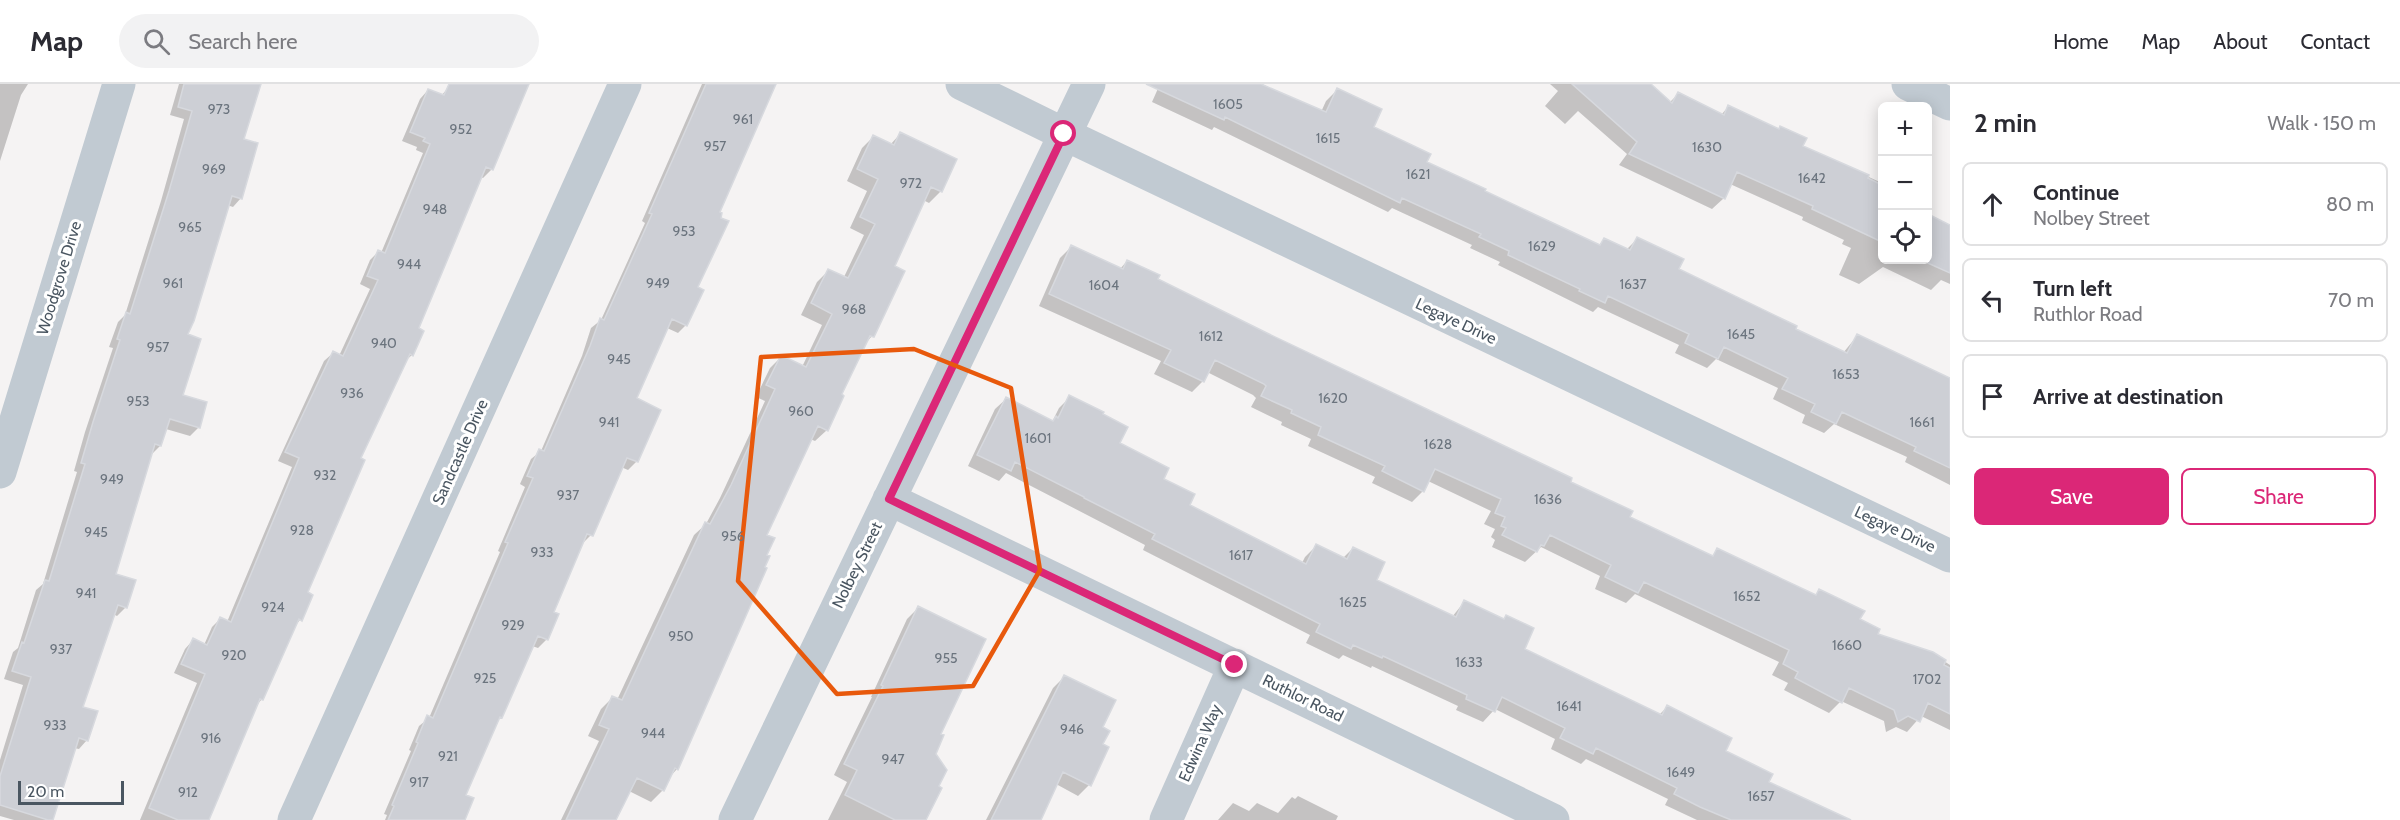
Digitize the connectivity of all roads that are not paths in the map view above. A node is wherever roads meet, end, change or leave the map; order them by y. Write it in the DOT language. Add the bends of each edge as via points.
graph roads {
  1 [pos="119,84"];
  2 [pos="625,84"];
  3 [pos="962,84"];
  4 [pos="1089,84"];
  5 [pos="1908,84"];
  6 [pos="1950,104"];
  7 [pos="1064,134"];
  8 [pos="0,472"];
  9 [pos="889,499"];
  10 [pos="1950,556"];
  11 [pos="1235,665"];
  12 [pos="294,820"];
  13 [pos="735,820"];
  14 [pos="1166,820"];
  15 [pos="1553,820"];
  1 -- 8 [label="street, Woodgrove Drive"];
  2 -- 12 [label="street, Sandcastle Drive"];
  3 -- 7 [label="street, Legaye Drive"];
  4 -- 7 [label="street, Nolbey Street"];
  5 -- 6 [label="street"];
  7 -- 9 [label="street, Nolbey Street"];
  7 -- 10 [label="street, Legaye Drive"];
  9 -- 11 [label="street, Ruthlor Road"];
  9 -- 13 [label="street, Nolbey Street"];
  11 -- 14 [label="street, Edwina Way"];
  11 -- 15 [label="street, Ruthlor Road"];
}
